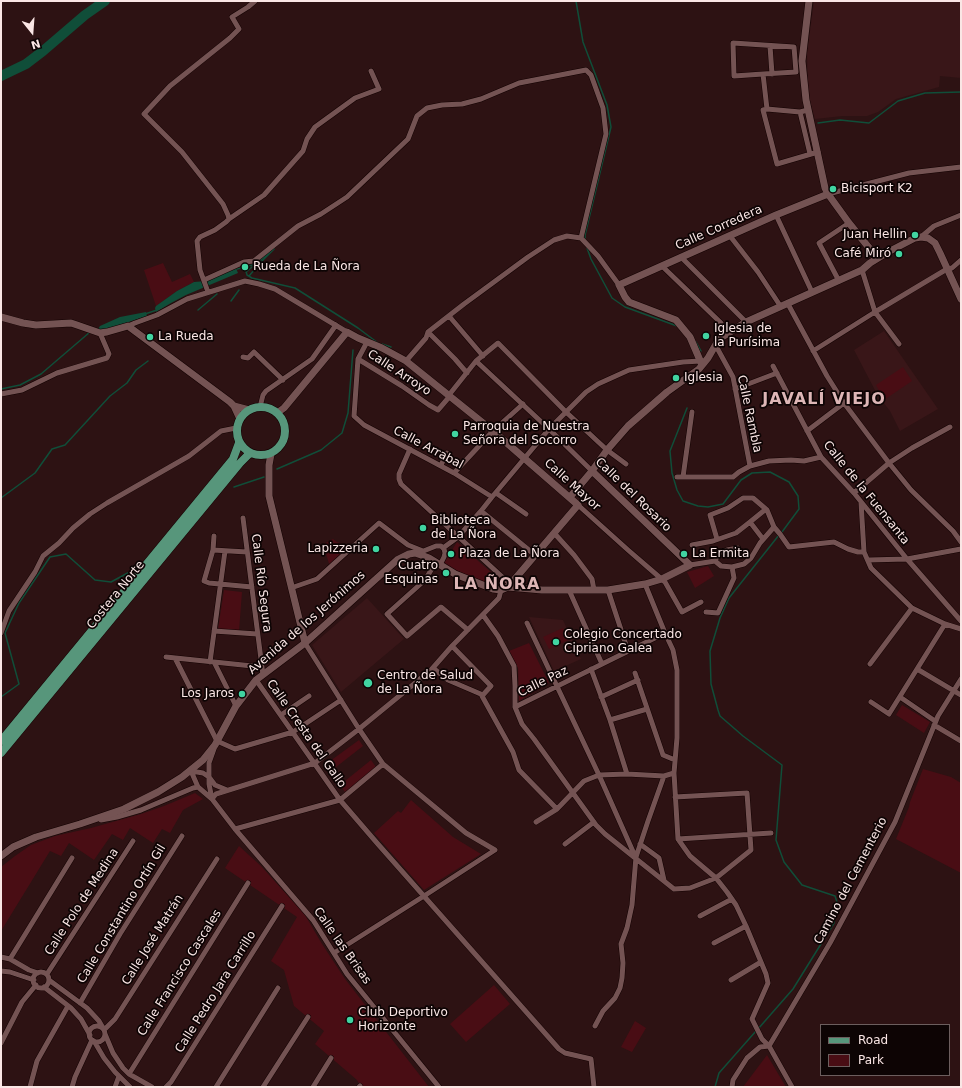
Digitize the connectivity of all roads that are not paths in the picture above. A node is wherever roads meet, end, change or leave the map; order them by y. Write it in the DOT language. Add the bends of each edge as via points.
graph roads {
  1 [pos="255,1"];
  2 [pos="809,1"];
  3 [pos="770,46"];
  4 [pos="371,71"];
  5 [pos="763,74"];
  6 [pos="772,74"];
  7 [pos="765,109"];
  8 [pos="808,110"];
  9 [pos="800,112"];
  10 [pos="818,152"];
  11 [pos="810,154"];
  12 [pos="961,167"];
  13 [pos="828,194"];
  14 [pos="776,215"];
  15 [pos="961,215"];
  16 [pos="229,219"];
  17 [pos="849,223"];
  18 [pos="730,236"];
  19 [pos="921,236"];
  20 [pos="581,238"];
  21 [pos="870,249"];
  22 [pos="888,252"];
  23 [pos="681,257"];
  24 [pos="961,260"];
  25 [pos="870,264"];
  26 [pos="662,266"];
  27 [pos="947,269"];
  28 [pos="862,270"];
  29 [pos="204,280"];
  30 [pos="838,281"];
  31 [pos="619,285"];
  32 [pos="208,289"];
  33 [pos="812,292"];
  34 [pos="961,299"];
  35 [pos="784,305"];
  36 [pos="875,312"];
  37 [pos="449,316"];
  38 [pos="1,317"];
  39 [pos="721,322"];
  40 [pos="746,322"];
  41 [pos="336,325"];
  42 [pos="128,326"];
  43 [pos="96,332"];
  44 [pos="347,332"];
  45 [pos="428,332"];
  46 [pos="366,342"];
  47 [pos="899,344"];
  48 [pos="716,346"];
  49 [pos="813,351"];
  50 [pos="483,356"];
  51 [pos="243,357"];
  52 [pos="358,358"];
  53 [pos="406,361"];
  54 [pos="476,361"];
  55 [pos="702,363"];
  56 [pos="773,366"];
  57 [pos="467,373"];
  58 [pos="777,373"];
  59 [pos="283,380"];
  60 [pos="735,389"];
  61 [pos="1,394"];
  62 [pos="450,396"];
  63 [pos="844,403"];
  64 [pos="523,404"];
  65 [pos="234,406"];
  66 [pos="260,407"];
  67 [pos="249,410"];
  68 [pos="566,412"];
  69 [pos="692,412"];
  70 [pos="277,413"];
  71 [pos="240,419"];
  72 [pos="950,427"];
  73 [pos="236,428"];
  74 [pos="549,429"];
  75 [pos="493,431"];
  76 [pos="807,431"];
  77 [pos="239,443"];
  78 [pos="410,449"];
  79 [pos="607,450"];
  80 [pos="250,453"];
  81 [pos="447,453"];
  82 [pos="267,455"];
  83 [pos="821,457"];
  84 [pos="525,458"];
  85 [pos="889,463"];
  86 [pos="626,464"];
  87 [pos="441,465"];
  88 [pos="750,466"];
  89 [pos="592,471"];
  90 [pos="454,473"];
  91 [pos="677,477"];
  92 [pos="683,477"];
  93 [pos="496,492"];
  94 [pos="854,493"];
  95 [pos="492,497"];
  96 [pos="570,497"];
  97 [pos="860,501"];
  98 [pos="578,505"];
  99 [pos="766,509"];
  100 [pos="481,511"];
  101 [pos="526,514"];
  102 [pos="243,518"];
  103 [pos="750,522"];
  104 [pos="774,527"];
  105 [pos="555,534"];
  106 [pos="214,536"];
  107 [pos="458,537"];
  108 [pos="717,539"];
  109 [pos="763,539"];
  110 [pos="961,542"];
  111 [pos="408,545"];
  112 [pos="692,545"];
  113 [pos="432,548"];
  114 [pos="443,548"];
  115 [pos="738,548"];
  116 [pos="961,549"];
  117 [pos="213,550"];
  118 [pos="225,551"];
  119 [pos="247,552"];
  120 [pos="421,552"];
  121 [pos="864,552"];
  122 [pos="409,554"];
  123 [pos="535,555"];
  124 [pos="907,559"];
  125 [pos="868,560"];
  126 [pos="715,561"];
  127 [pos="435,562"];
  128 [pos="690,565"];
  129 [pos="732,567"];
  130 [pos="662,579"];
  131 [pos="220,584"];
  132 [pos="645,584"];
  133 [pos="252,587"];
  134 [pos="506,587"];
  135 [pos="291,588"];
  136 [pos="569,590"];
  137 [pos="594,590"];
  138 [pos="608,590"];
  139 [pos="701,602"];
  140 [pos="912,608"];
  141 [pos="706,612"];
  142 [pos="483,615"];
  143 [pos="961,621"];
  144 [pos="527,623"];
  145 [pos="945,624"];
  146 [pos="961,629"];
  147 [pos="468,630"];
  148 [pos="214,631"];
  149 [pos="1,633"];
  150 [pos="665,633"];
  151 [pos="257,634"];
  152 [pos="305,643"];
  153 [pos="452,646"];
  154 [pos="628,651"];
  155 [pos="166,658"];
  156 [pos="175,658"];
  157 [pos="212,662"];
  158 [pos="602,664"];
  159 [pos="870,664"];
  160 [pos="262,667"];
  161 [pos="433,668"];
  162 [pos="917,668"];
  163 [pos="591,669"];
  164 [pos="635,673"];
  165 [pos="263,675"];
  166 [pos="961,679"];
  167 [pos="256,680"];
  168 [pos="638,680"];
  169 [pos="557,686"];
  170 [pos="954,690"];
  171 [pos="961,695"];
  172 [pos="309,696"];
  173 [pos="482,696"];
  174 [pos="602,697"];
  175 [pos="900,697"];
  176 [pos="341,700"];
  177 [pos="871,702"];
  178 [pos="236,706"];
  179 [pos="515,707"];
  180 [pos="647,709"];
  181 [pos="281,715"];
  182 [pos="610,720"];
  183 [pos="935,723"];
  184 [pos="359,729"];
  185 [pos="293,732"];
  186 [pos="1,741"];
  187 [pos="961,741"];
  188 [pos="216,743"];
  189 [pos="1,753"];
  190 [pos="675,760"];
  191 [pos="315,763"];
  192 [pos="384,764"];
  193 [pos="191,770"];
  194 [pos="627,774"];
  195 [pos="674,774"];
  196 [pos="599,775"];
  197 [pos="664,776"];
  198 [pos="209,777"];
  199 [pos="198,788"];
  200 [pos="227,790"];
  201 [pos="573,792"];
  202 [pos="675,797"];
  203 [pos="212,799"];
  204 [pos="340,800"];
  205 [pos="557,810"];
  206 [pos="536,822"];
  207 [pos="594,822"];
  208 [pos="80,824"];
  209 [pos="235,829"];
  210 [pos="771,833"];
  211 [pos="750,834"];
  212 [pos="182,836"];
  213 [pos="678,839"];
  214 [pos="133,841"];
  215 [pos="565,844"];
  216 [pos="640,844"];
  217 [pos="1,856"];
  218 [pos="636,857"];
  219 [pos="72,858"];
  220 [pos="217,859"];
  221 [pos="716,878"];
  222 [pos="664,880"];
  223 [pos="248,883"];
  224 [pos="424,896"];
  225 [pos="732,899"];
  226 [pos="282,906"];
  227 [pos="700,916"];
  228 [pos="746,926"];
  229 [pos="714,943"];
  230 [pos="334,953"];
  231 [pos="1,957"];
  232 [pos="10,959"];
  233 [pos="761,962"];
  234 [pos="1,971"];
  235 [pos="38,973"];
  236 [pos="48,977"];
  237 [pos="731,980"];
  238 [pos="35,982"];
  239 [pos="44,987"];
  240 [pos="278,988"];
  241 [pos="80,1003"];
  242 [pos="68,1006"];
  243 [pos="308,1017"];
  244 [pos="595,1026"];
  245 [pos="104,1031"];
  246 [pos="92,1038"];
  247 [pos="1,1044"];
  248 [pos="769,1046"];
  249 [pos="331,1058"];
  250 [pos="129,1074"];
  251 [pos="119,1076"];
  252 [pos="30,1087"];
  253 [pos="72,1087"];
  254 [pos="115,1087"];
  255 [pos="130,1087"];
  256 [pos="152,1087"];
  257 [pos="166,1087"];
  258 [pos="216,1087"];
  259 [pos="263,1087"];
  260 [pos="313,1087"];
  261 [pos="439,1087"];
  262 [pos="594,1087"];
  263 [pos="732,1087"];
  264 [pos="792,1087"];
  1 -- 16 [label="street" via="232,17 239,29 170,86 144,114 186,158 223,204"];
  2 -- 8 [label="street" via="802,61"];
  3 -- 5 [label="street" via="733,43 734,76"];
  3 -- 6 [label="street"];
  3 -- 6 [label="street" via="794,47 796,72"];
  4 -- 16 [label="street" via="379,89 355,98 315,127 303,151 264,194"];
  5 -- 6 [label="street"];
  5 -- 7 [label="street"];
  7 -- 9 [label="street"];
  7 -- 11 [label="street" via="777,164"];
  8 -- 9 [label="street"];
  8 -- 10 [label="street"];
  9 -- 11 [label="street"];
  10 -- 11 [label="street"];
  10 -- 13 [label="street"];
  12 -- 13 [label="street" via="909,173"];
  13 -- 14 [label="street, Calle Corredera"];
  13 -- 17 [label="street"];
  14 -- 18 [label="street, Calle Corredera"];
  14 -- 33 [label="street"];
  15 -- 19 [label="street" via="934,226"];
  16 -- 29 [label="street" via="200,237 197,242 200,270"];
  17 -- 21 [label="street"];
  17 -- 30 [label="street" via="818,243"];
  18 -- 23 [label="street, Calle Corredera"];
  18 -- 35 [label="street"];
  19 -- 22 [label="street"];
  19 -- 27 [label="street" via="935,244"];
  20 -- 29 [label="street" via="606,134 603,108 591,74 586,70 519,83 462,104 442,104 427,108 417,116 408,139 347,197 298,226 254,260"];
  20 -- 31 [label="street"];
  20 -- 37 [label="street" via="567,236 554,240"];
  21 -- 22 [label="street"];
  21 -- 25 [label="street"];
  22 -- 25 [label="street"];
  23 -- 26 [label="street, Calle Corredera"];
  23 -- 40 [label="street"];
  24 -- 27 [label="street"];
  25 -- 28 [label="street"];
  26 -- 31 [label="street, Calle Corredera"];
  26 -- 39 [label="street"];
  27 -- 34 [label="street"];
  27 -- 36 [label="street"];
  28 -- 30 [label="street"];
  28 -- 36 [label="street"];
  29 -- 32 [label="street"];
  30 -- 33 [label="street"];
  31 -- 55 [label="street" via="629,302 676,320 690,337"];
  32 -- 41 [label="street" via="242,281 259,284 275,289"];
  32 -- 42 [label="street" via="157,315"];
  33 -- 35 [label="street"];
  35 -- 40 [label="street"];
  35 -- 49 [label="street"];
  36 -- 47 [label="street"];
  36 -- 49 [label="street"];
  37 -- 45 [label="street"];
  37 -- 50 [label="street"];
  38 -- 43 [label="street" via="36,325 71,323"];
  40 -- 48 [label="street" via="719,339"];
  41 -- 44 [label="street"];
  41 -- 59 [label="street" via="312,359"];
  42 -- 43 [label="street" via="107,332"];
  42 -- 65 [label="street"];
  43 -- 61 [label="street" via="109,354 107,358 57,373 22,390"];
  44 -- 46 [label="street, Calle Mayor"];
  44 -- 70 [label="street" via="284,408"];
  45 -- 53 [label="street" via="426,338"];
  45 -- 57 [label="street"];
  46 -- 52 [label="street"];
  46 -- 53 [label="street, Calle Mayor"];
  48 -- 55 [label="street"];
  48 -- 60 [label="street, Calle Rambla" via="733,377"];
  49 -- 63 [label="street"];
  50 -- 54 [label="street"];
  50 -- 68 [label="street" via="498,343"];
  51 -- 59 [label="street" via="248,358 254,352"];
  52 -- 62 [label="street, Calle Arroyo" via="438,410"];
  52 -- 78 [label="street, Calle Arrabal" via="354,416 364,425"];
  53 -- 62 [label="street, Calle Mayor"];
  54 -- 57 [label="street"];
  54 -- 64 [label="street, Calle del Rosario"];
  55 -- 68 [label="street" via="683,362 629,370 598,384"];
  55 -- 79 [label="street" via="699,369 667,392 628,426"];
  56 -- 58 [label="street, Calle de la Fuensanta"];
  57 -- 62 [label="street"];
  58 -- 60 [label="street"];
  58 -- 76 [label="street, Calle de la Fuensanta"];
  59 -- 66 [label="street" via="266,391"];
  60 -- 88 [label="street, Calle Rambla"];
  62 -- 75 [label="street, Calle Mayor"];
  63 -- 76 [label="street"];
  63 -- 85 [label="street"];
  64 -- 74 [label="street, Calle del Rosario"];
  64 -- 75 [label="street"];
  65 -- 67 [label="street"];
  65 -- 71 [label="street"];
  66 -- 67 [label="main road"];
  66 -- 70 [label="main road" via="269,408"];
  67 -- 71 [label="main road"];
  68 -- 74 [label="street"];
  68 -- 79 [label="street"];
  69 -- 92 [label="street"];
  70 -- 82 [label="main road" via="283,420 285,434 279,448"];
  71 -- 73 [label="main road"];
  72 -- 85 [label="street"];
  73 -- 77 [label="main road"];
  73 -- 149 [label="street" via="221,431 189,456 107,503 73,528 43,556 9,611"];
  74 -- 84 [label="street"];
  74 -- 89 [label="street, Calle del Rosario"];
  75 -- 84 [label="street, Calle Mayor"];
  75 -- 90 [label="street"];
  76 -- 83 [label="street, Calle de la Fuensanta"];
  77 -- 80 [label="main road"];
  77 -- 186 [label="main road, Costera Norte" via="233,460"];
  78 -- 87 [label="street, Calle Arrabal"];
  78 -- 107 [label="street" via="399,474 401,484"];
  79 -- 86 [label="street"];
  79 -- 89 [label="street"];
  80 -- 82 [label="main road"];
  80 -- 189 [label="main road, Costera Norte"];
  81 -- 87 [label="street"];
  82 -- 135 [label="street" via="269,496"];
  83 -- 88 [label="street, Calle Rambla" via="804,462 769,461"];
  83 -- 94 [label="street, Calle de la Fuensanta"];
  84 -- 93 [label="street"];
  84 -- 96 [label="street, Calle Mayor"];
  85 -- 94 [label="street"];
  85 -- 110 [label="street"];
  87 -- 90 [label="street, Calle Arrabal"];
  88 -- 92 [label="street" via="733,477"];
  89 -- 96 [label="street"];
  89 -- 128 [label="street, Calle del Rosario"];
  90 -- 95 [label="street, Calle Arrabal"];
  91 -- 92 [label="street"];
  93 -- 95 [label="street"];
  93 -- 101 [label="street"];
  94 -- 97 [label="street, Calle de la Fuensanta"];
  95 -- 100 [label="street"];
  96 -- 98 [label="street, Calle Mayor"];
  97 -- 121 [label="street"];
  97 -- 124 [label="street, Calle de la Fuensanta"];
  98 -- 105 [label="street"];
  98 -- 130 [label="street, Calle Mayor"];
  99 -- 103 [label="street"];
  99 -- 104 [label="street"];
  99 -- 108 [label="street" via="753,498 743,498 728,508 710,515"];
  100 -- 107 [label="street"];
  100 -- 123 [label="street"];
  102 -- 119 [label="street, Calle Río Segura"];
  103 -- 108 [label="street" via="736,533"];
  103 -- 109 [label="street"];
  104 -- 109 [label="street"];
  104 -- 121 [label="street" via="789,547 834,542 848,549"];
  105 -- 123 [label="street"];
  105 -- 137 [label="street" via="592,579"];
  106 -- 117 [label="street"];
  107 -- 114 [label="street"];
  107 -- 134 [label="street"];
  108 -- 112 [label="street"];
  109 -- 129 [label="street" via="751,558 744,564"];
  111 -- 120 [label="street"];
  111 -- 122 [label="street"];
  111 -- 135 [label="street" via="379,523 316,579"];
  113 -- 114 [label="street"];
  113 -- 120 [label="street"];
  113 -- 127 [label="street" via="430,552"];
  114 -- 127 [label="street" via="445,555"];
  115 -- 126 [label="street" via="719,553"];
  116 -- 124 [label="street"];
  117 -- 118 [label="street"];
  117 -- 131 [label="street" via="204,581"];
  118 -- 119 [label="street"];
  118 -- 131 [label="street"];
  119 -- 133 [label="street, Calle Río Segura"];
  120 -- 122 [label="street"];
  120 -- 127 [label="street"];
  121 -- 125 [label="street"];
  122 -- 152 [label="street, Avenida de los Jerónimos" via="391,565"];
  123 -- 134 [label="street"];
  124 -- 125 [label="street"];
  124 -- 143 [label="street, Calle de la Fuensanta"];
  125 -- 140 [label="street" via="871,568"];
  126 -- 128 [label="street"];
  126 -- 129 [label="street" via="721,566"];
  127 -- 134 [label="street" via="455,574 493,589"];
  127 -- 147 [label="street" via="424,580 387,614 407,636 442,607"];
  128 -- 130 [label="street"];
  129 -- 141 [label="street" via="734,578 718,613"];
  130 -- 132 [label="street"];
  130 -- 139 [label="street, Calle Mayor" via="682,612"];
  131 -- 133 [label="street"];
  131 -- 148 [label="street"];
  132 -- 138 [label="street"];
  132 -- 150 [label="street"];
  133 -- 151 [label="street, Calle Río Segura"];
  134 -- 136 [label="street"];
  134 -- 142 [label="street"];
  135 -- 152 [label="street"];
  136 -- 137 [label="street"];
  136 -- 158 [label="street"];
  137 -- 138 [label="street"];
  138 -- 154 [label="street"];
  140 -- 145 [label="street"];
  140 -- 159 [label="street"];
  142 -- 147 [label="street"];
  142 -- 179 [label="street" via="514,666"];
  144 -- 169 [label="street"];
  145 -- 146 [label="street"];
  145 -- 162 [label="street"];
  147 -- 153 [label="street"];
  148 -- 151 [label="street"];
  148 -- 157 [label="street"];
  150 -- 154 [label="street, Calle Paz"];
  150 -- 190 [label="street" via="678,670"];
  151 -- 160 [label="street, Calle Río Segura"];
  152 -- 165 [label="street, Avenida de los Jerónimos"];
  152 -- 176 [label="street"];
  153 -- 161 [label="street"];
  153 -- 173 [label="street" via="491,686"];
  154 -- 158 [label="street, Calle Paz"];
  155 -- 156 [label="street"];
  156 -- 157 [label="street"];
  156 -- 188 [label="street"];
  157 -- 160 [label="street"];
  157 -- 178 [label="street"];
  158 -- 163 [label="street, Calle Paz"];
  160 -- 165 [label="street, Calle Río Segura"];
  161 -- 173 [label="street" via="448,680"];
  161 -- 184 [label="street"];
  162 -- 170 [label="street"];
  162 -- 175 [label="street"];
  163 -- 169 [label="street, Calle Paz"];
  163 -- 174 [label="street"];
  164 -- 168 [label="street"];
  165 -- 167 [label="street, Avenida de los Jerónimos"];
  166 -- 170 [label="street, Camino del Cementerio"];
  167 -- 178 [label="street, Avenida de los Jerónimos"];
  167 -- 181 [label="street, Calle Cresta del Gallo"];
  168 -- 174 [label="street"];
  168 -- 180 [label="street"];
  169 -- 179 [label="street, Calle Paz"];
  169 -- 196 [label="street"];
  170 -- 171 [label="street"];
  170 -- 183 [label="street, Camino del Cementerio"];
  172 -- 181 [label="street"];
  173 -- 205 [label="street" via="512,752 518,770"];
  174 -- 182 [label="street"];
  175 -- 177 [label="street" via="889,714"];
  175 -- 183 [label="street"];
  176 -- 184 [label="street"];
  176 -- 185 [label="street"];
  178 -- 188 [label="street, Avenida de los Jerónimos"];
  179 -- 201 [label="street" via="522,724"];
  180 -- 182 [label="street"];
  180 -- 190 [label="street" via="663,755"];
  181 -- 185 [label="street, Calle Cresta del Gallo"];
  182 -- 194 [label="street"];
  183 -- 187 [label="street"];
  183 -- 248 [label="street, Camino del Cementerio" via="895,822 830,942"];
  184 -- 191 [label="street"];
  184 -- 192 [label="street"];
  185 -- 188 [label="street" via="235,749"];
  185 -- 191 [label="street, Calle Cresta del Gallo"];
  188 -- 193 [label="street, Avenida de los Jerónimos" via="203,760"];
  188 -- 198 [label="street" via="209,763"];
  190 -- 195 [label="street"];
  191 -- 200 [label="street"];
  191 -- 204 [label="street, Calle Cresta del Gallo"];
  192 -- 204 [label="street"];
  192 -- 224 [label="street" via="466,833 495,850"];
  193 -- 198 [label="street"];
  193 -- 199 [label="street"];
  193 -- 208 [label="street, Avenida de los Jerónimos" via="171,785 130,806"];
  194 -- 196 [label="street"];
  194 -- 197 [label="street"];
  195 -- 197 [label="street"];
  195 -- 202 [label="street"];
  196 -- 201 [label="street" via="584,781"];
  196 -- 218 [label="street"];
  197 -- 216 [label="street"];
  198 -- 200 [label="street" via="215,785"];
  198 -- 203 [label="street"];
  199 -- 203 [label="street"];
  199 -- 208 [label="street" via="141,810"];
  200 -- 203 [label="street" via="216,794"];
  201 -- 205 [label="street"];
  201 -- 207 [label="street"];
  202 -- 211 [label="street" via="747,793"];
  202 -- 213 [label="street"];
  203 -- 209 [label="street, Calle las Brisas"];
  204 -- 209 [label="street"];
  204 -- 224 [label="street, Calle Cresta del Gallo"];
  205 -- 206 [label="street"];
  207 -- 215 [label="street"];
  207 -- 218 [label="street"];
  208 -- 217 [label="street, Avenida de los Jerónimos" via="36,836 13,846"];
  209 -- 230 [label="street, Calle las Brisas" via="313,920"];
  210 -- 211 [label="street"];
  211 -- 213 [label="street"];
  211 -- 221 [label="street" via="751,850"];
  212 -- 241 [label="street, Calle Constantino Ortín Gil"];
  213 -- 221 [label="street" via="690,856"];
  214 -- 236 [label="street, Calle Polo de Medina"];
  216 -- 218 [label="street"];
  216 -- 222 [label="street" via="659,858"];
  218 -- 222 [label="street"];
  218 -- 244 [label="street" via="632,905 621,944 623,963 620,988"];
  219 -- 232 [label="street"];
  220 -- 245 [label="street, Calle José Matrán" via="115,1019"];
  221 -- 222 [label="street" via="690,888 674,889"];
  221 -- 225 [label="street"];
  223 -- 250 [label="street, Calle Francisco Cascales"];
  224 -- 230 [label="street"];
  224 -- 262 [label="street, Calle Cresta del Gallo" via="558,1049 564,1053 591,1059"];
  225 -- 227 [label="street"];
  225 -- 228 [label="street"];
  226 -- 257 [label="street, Calle Pedro Jara Carrillo"];
  228 -- 229 [label="street"];
  228 -- 233 [label="street"];
  230 -- 261 [label="street, Calle las Brisas" via="347,974"];
  231 -- 232 [label="street"];
  232 -- 235 [label="street"];
  233 -- 237 [label="street"];
  233 -- 248 [label="street" via="768,983 752,1019 762,1039"];
  234 -- 238 [label="street"];
  235 -- 236 [label="street" via="43,972"];
  235 -- 238 [label="street"];
  236 -- 239 [label="street" via="48,984"];
  236 -- 241 [label="street"];
  238 -- 239 [label="street"];
  238 -- 247 [label="street"];
  239 -- 242 [label="street"];
  240 -- 258 [label="street"];
  241 -- 245 [label="street" via="99,1021"];
  242 -- 246 [label="street" via="81,1019"];
  242 -- 252 [label="street" via="37,1061"];
  243 -- 259 [label="street"];
  245 -- 246 [label="street" via="104,1038 101,1041"];
  245 -- 246 [label="street" via="98,1026 92,1028"];
  245 -- 250 [label="street" via="113,1053"];
  246 -- 251 [label="street"];
  246 -- 253 [label="street"];
  248 -- 263 [label="street" via="760,1046 747,1058 733,1080"];
  248 -- 264 [label="street"];
  249 -- 260 [label="street"];
  250 -- 256 [label="street"];
  251 -- 254 [label="street"];
  251 -- 255 [label="street"];
}
